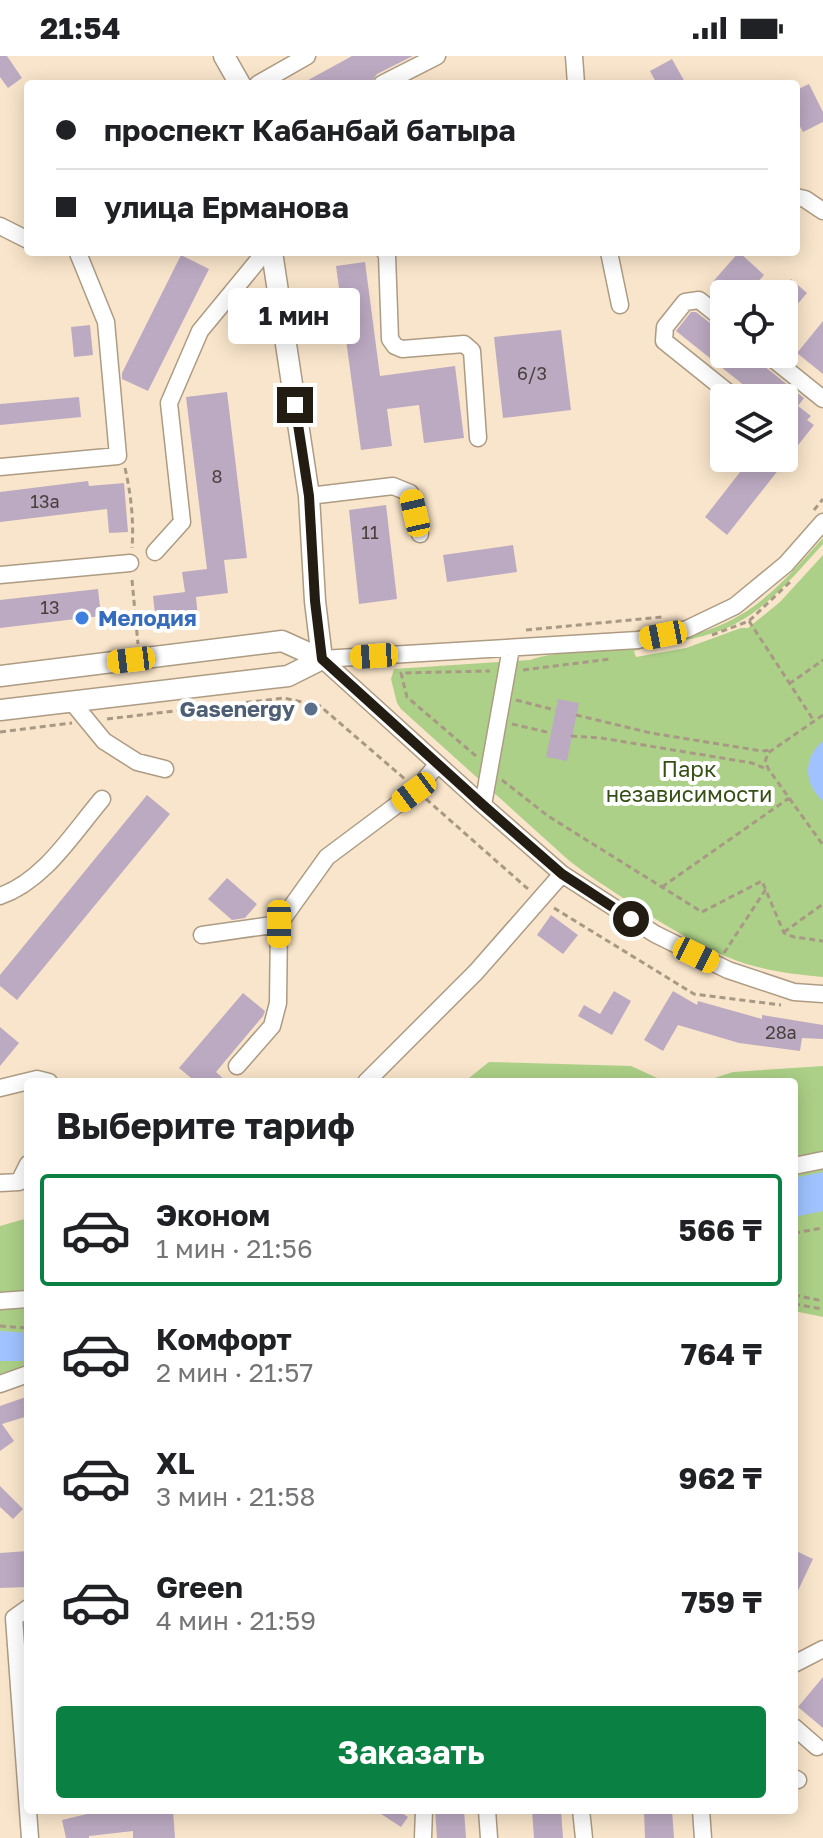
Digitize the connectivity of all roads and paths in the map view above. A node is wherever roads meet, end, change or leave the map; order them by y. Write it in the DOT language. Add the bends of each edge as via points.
graph roads {
  1 [pos="224,56"];
  2 [pos="307,56"];
  3 [pos="437,56"];
  4 [pos="574,56"];
  5 [pos="238,80"];
  6 [pos="265,80"];
  7 [pos="391,80"];
  8 [pos="576,80"];
  9 [pos="800,198"];
  10 [pos="823,211"];
  11 [pos="0,226"];
  12 [pos="24,238"];
  13 [pos="79,256"];
  14 [pos="262,256"];
  15 [pos="273,256"];
  16 [pos="387,256"];
  17 [pos="610,256"];
  18 [pos="620,305"];
  19 [pos="710,309"];
  20 [pos="784,368"];
  21 [pos="718,384"];
  22 [pos="823,399"];
  23 [pos="478,438"];
  24 [pos="0,467"];
  25 [pos="309,496"];
  26 [pos="823,499"];
  27 [pos="818,516"];
  28 [pos="420,534"];
  29 [pos="155,552"];
  30 [pos="130,563"];
  31 [pos="0,575"];
  32 [pos="673,615"];
  33 [pos="749,621"];
  34 [pos="522,630"];
  35 [pos="511,648"];
  36 [pos="322,659"];
  37 [pos="823,660"];
  38 [pos="494,671"];
  39 [pos="0,676"];
  40 [pos="789,684"];
  41 [pos="516,700"];
  42 [pos="72,702"];
  43 [pos="0,710"];
  44 [pos="555,710"];
  45 [pos="576,715"];
  46 [pos="823,715"];
  47 [pos="88,721"];
  48 [pos="814,721"];
  49 [pos="512,724"];
  50 [pos="0,732"];
  51 [pos="551,733"];
  52 [pos="571,736"];
  53 [pos="772,750"];
  54 [pos="480,760"];
  55 [pos="438,764"];
  56 [pos="165,769"];
  57 [pos="769,770"];
  58 [pos="504,782"];
  59 [pos="416,790"];
  60 [pos="789,798"];
  61 [pos="102,799"];
  62 [pos="483,805"];
  63 [pos="823,845"];
  64 [pos="562,874"];
  65 [pos="662,887"];
  66 [pos="766,889"];
  67 [pos="0,896"];
  68 [pos="540,899"];
  69 [pos="823,904"];
  70 [pos="279,924"];
  71 [pos="784,933"];
  72 [pos="202,935"];
  73 [pos="823,941"];
  74 [pos="717,965"];
  75 [pos="823,994"];
  76 [pos="792,1007"];
  77 [pos="237,1066"];
  78 [pos="370,1078"];
  79 [pos="24,1084"];
  80 [pos="0,1088"];
  81 [pos="823,1160"];
  82 [pos="798,1165"];
  83 [pos="24,1172"];
  84 [pos="0,1183"];
  85 [pos="823,1228"];
  86 [pos="798,1232"];
  87 [pos="798,1296"];
  88 [pos="24,1299"];
  89 [pos="0,1301"];
  90 [pos="823,1301"];
  91 [pos="798,1305"];
  92 [pos="823,1309"];
  93 [pos="0,1326"];
  94 [pos="24,1328"];
  95 [pos="24,1375"];
  96 [pos="0,1384"];
  97 [pos="14,1615"];
  98 [pos="823,1649"];
  99 [pos="798,1662"];
  100 [pos="798,1730"];
  101 [pos="817,1747"];
  102 [pos="24,1754"];
  103 [pos="28,1814"];
  104 [pos="424,1814"];
  105 [pos="487,1814"];
  106 [pos="581,1814"];
  107 [pos="701,1814"];
  108 [pos="30,1838"];
  109 [pos="423,1838"];
  110 [pos="489,1838"];
  111 [pos="584,1838"];
  112 [pos="703,1838"];
  1 -- 5 [label="main road"];
  2 -- 6 [label="street"];
  3 -- 7 [label="street"];
  4 -- 8 [label="street"];
  9 -- 10 [label="street"];
  11 -- 12 [label="street"];
  13 -- 24 [label="street" via="106,322 118,456"];
  14 -- 29 [label="street" via="200,331 169,403 182,522"];
  15 -- 25 [label="main road"];
  16 -- 23 [label="street" via="390,339 402,349 469,346"];
  17 -- 18 [label="street"];
  19 -- 21 [label="street" via="699,300 685,302 665,327 664,341"];
  20 -- 22 [label="street"];
  25 -- 28 [label="street" via="393,486 410,493"];
  25 -- 36 [label="main road"];
  26 -- 27 [label="path"];
  27 -- 35 [label="street" via="786,564 735,606 687,629 638,640"];
  30 -- 31 [label="street"];
  32 -- 34 [label="path"];
  33 -- 40 [label="path"];
  35 -- 36 [label="street"];
  35 -- 62 [label="street"];
  36 -- 39 [label="main road" via="282,641"];
  36 -- 42 [label="main road" via="288,676"];
  36 -- 55 [label="street"];
  37 -- 40 [label="path"];
  38 -- 54 [label="path" via="401,673 407,697"];
  40 -- 48 [label="path"];
  41 -- 44 [label="path"];
  42 -- 43 [label="main road"];
  42 -- 47 [label="street"];
  45 -- 53 [label="path" via="651,733"];
  46 -- 48 [label="path"];
  47 -- 50 [label="path"];
  47 -- 56 [label="street" via="104,741 137,762"];
  47 -- 59 [label="path" via="284,698 320,706"];
  48 -- 53 [label="path"];
  49 -- 51 [label="path"];
  52 -- 57 [label="path" via="752,763"];
  53 -- 57 [label="path" via="765,762"];
  55 -- 59 [label="street"];
  55 -- 62 [label="street"];
  57 -- 60 [label="path"];
  58 -- 65 [label="path"];
  59 -- 68 [label="path"];
  59 -- 70 [label="street" via="327,857"];
  60 -- 63 [label="path"];
  60 -- 65 [label="path"];
  61 -- 67 [label="street" via="37,876"];
  62 -- 64 [label="street"];
  64 -- 68 [label="street"];
  64 -- 74 [label="street" via="655,934"];
  65 -- 66 [label="path" via="702,912 762,881"];
  66 -- 71 [label="path"];
  66 -- 74 [label="path"];
  68 -- 76 [label="path" via="694,994"];
  68 -- 78 [label="street"];
  69 -- 71 [label="path"];
  70 -- 72 [label="street"];
  70 -- 77 [label="street" via="278,1003 272,1026"];
  71 -- 73 [label="path"];
  74 -- 75 [label="street" via="794,992"];
  79 -- 80 [label="street"];
  81 -- 82 [label="street"];
  83 -- 84 [label="street" via="19,1182"];
  85 -- 86 [label="path"];
  87 -- 90 [label="path"];
  88 -- 89 [label="street"];
  91 -- 92 [label="path"];
  93 -- 94 [label="path"];
  95 -- 96 [label="street"];
  97 -- 102 [label="street"];
  98 -- 99 [label="street"];
  100 -- 101 [label="street"];
  103 -- 108 [label="street"];
  104 -- 109 [label="street"];
  105 -- 110 [label="street"];
  106 -- 111 [label="street"];
  107 -- 112 [label="street"];
}
